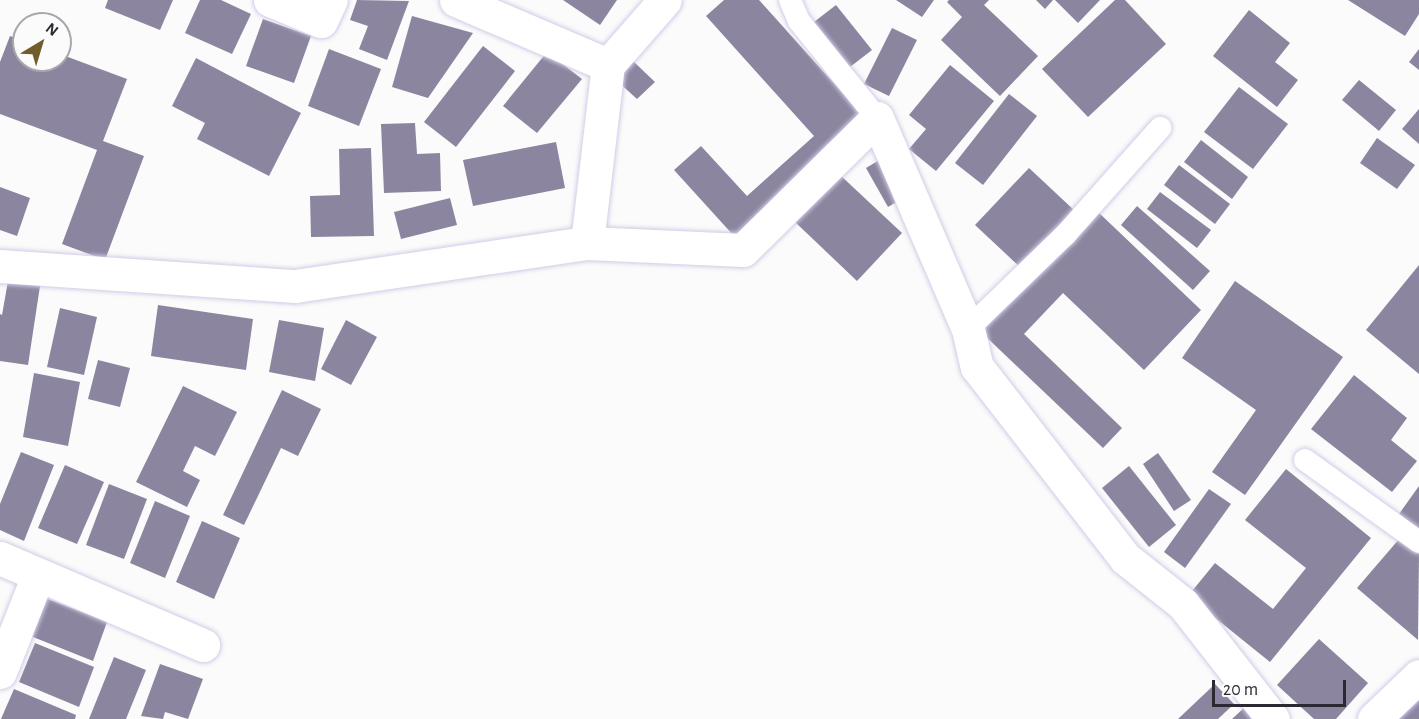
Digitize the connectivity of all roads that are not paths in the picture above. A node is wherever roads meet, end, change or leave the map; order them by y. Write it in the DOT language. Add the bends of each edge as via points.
graph roads {
  1 [pos="270,0"];
  2 [pos="331,0"];
  3 [pos="456,0"];
  4 [pos="665,0"];
  5 [pos="790,0"];
  6 [pos="609,65"];
  7 [pos="877,118"];
  8 [pos="1160,128"];
  9 [pos="587,243"];
  10 [pos="0,266"];
  11 [pos="968,329"];
  12 [pos="1305,460"];
  13 [pos="1419,542"];
  14 [pos="0,558"];
  15 [pos="38,575"];
  16 [pos="203,645"];
  17 [pos="0,672"];
  18 [pos="1419,676"];
  19 [pos="1274,719"];
  20 [pos="1374,719"];
  1 -- 2 [label="street" via="321,21"];
  3 -- 6 [label="street"];
  4 -- 6 [label="street"];
  5 -- 7 [label="lane" via="799,21"];
  6 -- 9 [label="street"];
  7 -- 9 [label="street" via="743,250"];
  7 -- 11 [label="street"];
  8 -- 11 [label="lane" via="1066,234"];
  9 -- 10 [label="street" via="295,286"];
  11 -- 19 [label="street" via="977,367 1078,500 1125,558 1183,604"];
  12 -- 13 [label="lane"];
  14 -- 15 [label="street"];
  15 -- 16 [label="street"];
  15 -- 17 [label="street"];
  18 -- 20 [label="street"];
}
